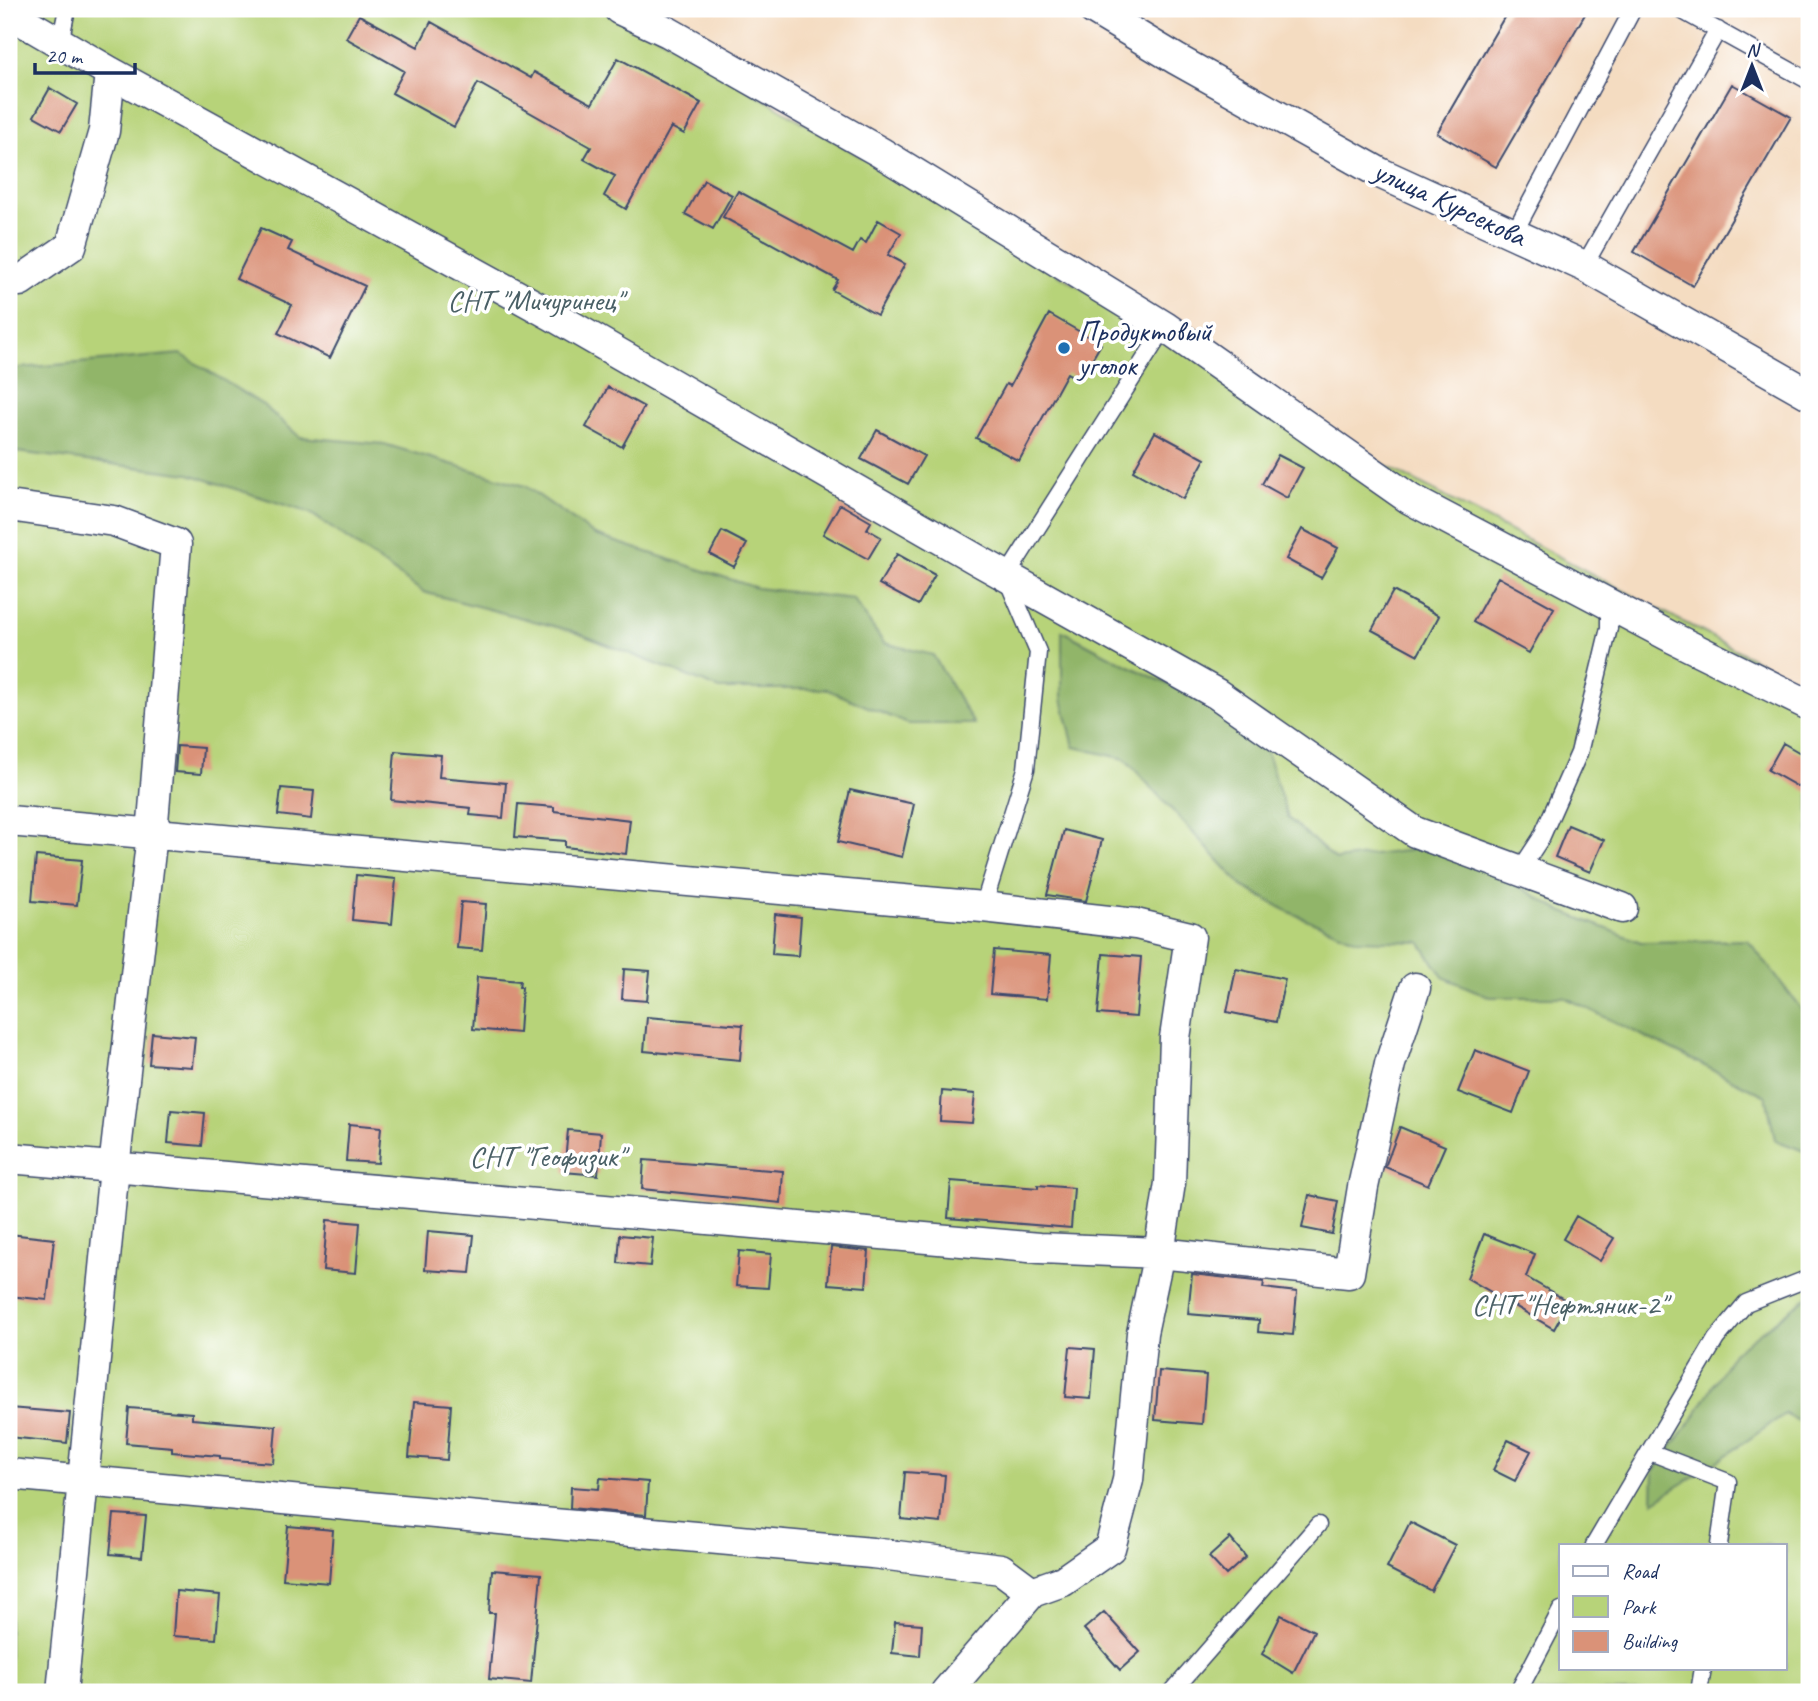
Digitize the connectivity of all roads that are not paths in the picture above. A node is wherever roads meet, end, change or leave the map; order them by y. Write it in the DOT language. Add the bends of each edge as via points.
graph roads {
  1 [pos="67,9"];
  2 [pos="620,9"];
  3 [pos="1093,9"];
  4 [pos="1633,9"];
  5 [pos="1679,9"];
  6 [pos="9,13"];
  7 [pos="1718,30"];
  8 [pos="60,43"];
  9 [pos="110,72"];
  10 [pos="1809,81"];
  11 [pos="1514,233"];
  12 [pos="1584,265"];
  13 [pos="9,281"];
  14 [pos="1165,327"];
  15 [pos="1809,394"];
  16 [pos="9,506"];
  17 [pos="1006,577"];
  18 [pos="1609,604"];
  19 [pos="1809,705"];
  20 [pos="9,821"];
  21 [pos="152,834"];
  22 [pos="1520,870"];
  23 [pos="983,907"];
  24 [pos="1622,908"];
  25 [pos="1415,988"];
  26 [pos="9,1158"];
  27 [pos="114,1168"];
  28 [pos="1159,1253"];
  29 [pos="1809,1278"];
  30 [pos="1650,1452"];
  31 [pos="9,1474"];
  32 [pos="83,1480"];
  33 [pos="1318,1525"];
  34 [pos="1595,1544"];
  35 [pos="1719,1544"];
  36 [pos="1032,1592"];
  37 [pos="1559,1614"];
  38 [pos="1703,1670"];
  39 [pos="62,1692"];
  40 [pos="946,1692"];
  41 [pos="1171,1692"];
  42 [pos="1518,1692"];
  43 [pos="1699,1692"];
  1 -- 8 [label="lane"];
  2 -- 14 [label="street" via="880,152"];
  3 -- 11 [label="street, улица Курсекова" via="1380,173"];
  4 -- 11 [label="lane"];
  5 -- 7 [label="lane"];
  6 -- 8 [label="street"];
  7 -- 10 [label="lane"];
  7 -- 12 [label="lane"];
  8 -- 9 [label="street"];
  9 -- 13 [label="street" via="104,131 71,246 20,281"];
  9 -- 17 [label="street" via="552,315"];
  11 -- 12 [label="street, улица Курсекова"];
  12 -- 15 [label="street, улица Курсекова"];
  14 -- 17 [label="lane"];
  14 -- 18 [label="street" via="1410,499"];
  16 -- 21 [label="street" via="114,521 176,544"];
  17 -- 22 [label="street" via="1217,694 1415,832"];
  17 -- 23 [label="lane" via="1038,652 1026,769"];
  18 -- 19 [label="street"];
  18 -- 22 [label="lane" via="1609,628 1578,753 1541,838"];
  20 -- 21 [label="street"];
  21 -- 23 [label="street"];
  21 -- 27 [label="street"];
  22 -- 24 [label="street"];
  23 -- 28 [label="street" via="1136,924 1190,937 1175,1038 1170,1183"];
  25 -- 28 [label="street" via="1390,1065 1349,1273"];
  26 -- 27 [label="street"];
  27 -- 28 [label="street" via="1040,1248"];
  27 -- 32 [label="street"];
  28 -- 36 [label="street" via="1142,1333 1128,1480 1110,1548 1063,1581"];
  29 -- 30 [label="lane" via="1746,1303 1716,1339"];
  30 -- 34 [label="lane"];
  30 -- 35 [label="lane" via="1728,1482"];
  31 -- 32 [label="street"];
  32 -- 36 [label="street" via="872,1553 1001,1569"];
  32 -- 39 [label="street"];
  33 -- 41 [label="lane"];
  36 -- 40 [label="street"];
  37 -- 42 [label="lane"];
  38 -- 43 [label="lane"];
}
